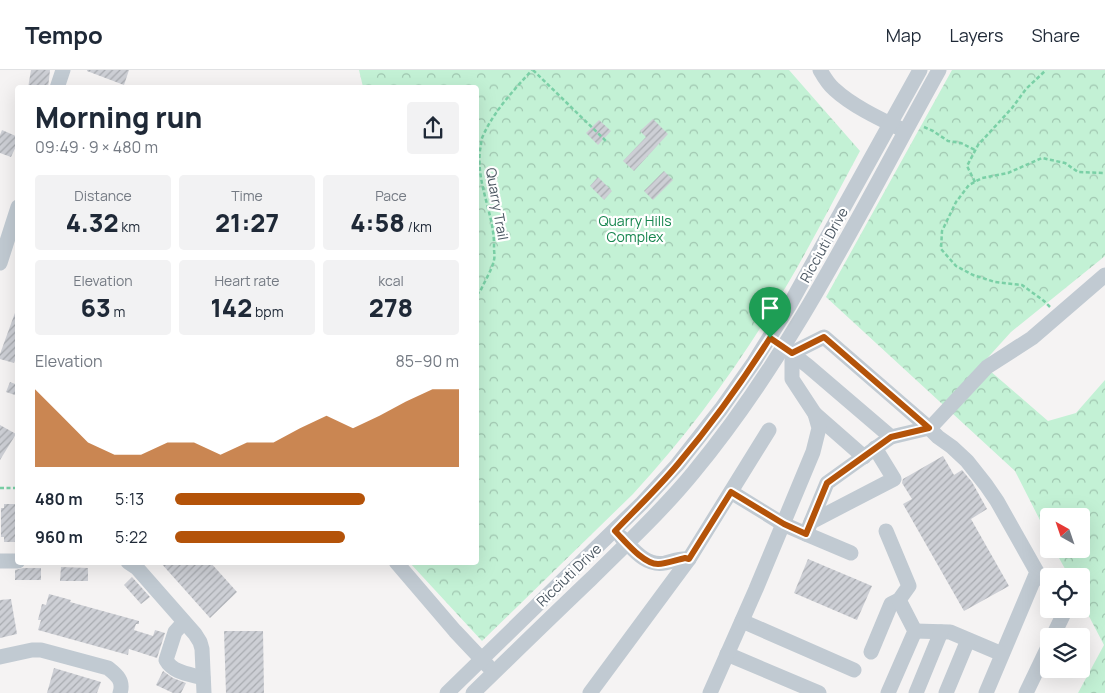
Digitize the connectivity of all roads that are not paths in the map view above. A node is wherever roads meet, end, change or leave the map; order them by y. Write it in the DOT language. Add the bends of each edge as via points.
graph roads {
  1 [pos="63,70"];
  2 [pos="820,70"];
  3 [pos="920,70"];
  4 [pos="938,70"];
  5 [pos="58,85"];
  6 [pos="890,124"];
  7 [pos="905,132"];
  8 [pos="15,216"];
  9 [pos="0,263"];
  10 [pos="1105,275"];
  11 [pos="770,338"];
  12 [pos="788,350"];
  13 [pos="815,414"];
  14 [pos="929,428"];
  15 [pos="770,430"];
  16 [pos="891,437"];
  17 [pos="869,452"];
  18 [pos="731,492"];
  19 [pos="784,524"];
  20 [pos="808,528"];
  21 [pos="615,531"];
  22 [pos="886,531"];
  23 [pos="627,543"];
  24 [pos="851,553"];
  25 [pos="689,559"];
  26 [pos="0,561"];
  27 [pos="15,561"];
  28 [pos="132,565"];
  29 [pos="399,565"];
  30 [pos="1037,572"];
  31 [pos="1040,575"];
  32 [pos="899,600"];
  33 [pos="742,621"];
  34 [pos="184,622"];
  35 [pos="915,630"];
  36 [pos="942,632"];
  37 [pos="968,640"];
  38 [pos="871,652"];
  39 [pos="727,654"];
  40 [pos="1002,654"];
  41 [pos="0,657"];
  42 [pos="481,660"];
  43 [pos="1040,664"];
  44 [pos="854,670"];
  45 [pos="494,673"];
  46 [pos="204,685"];
  47 [pos="120,693"];
  48 [pos="447,693"];
  49 [pos="473,693"];
  50 [pos="590,693"];
  51 [pos="710,693"];
  52 [pos="819,693"];
  53 [pos="888,693"];
  54 [pos="916,693"];
  55 [pos="946,693"];
  56 [pos="986,693"];
  57 [pos="1026,693"];
  1 -- 5 [label="street"];
  2 -- 6 [label="street" via="838,93"];
  3 -- 6 [label="street, Ricciuti Drive"];
  4 -- 7 [label="street, Ricciuti Drive"];
  6 -- 7 [label="street"];
  6 -- 11 [label="street, Ricciuti Drive"];
  7 -- 12 [label="street, Ricciuti Drive"];
  8 -- 9 [label="street"];
  10 -- 14 [label="street" via="1032,338 987,367"];
  11 -- 12 [label="street"];
  11 -- 21 [label="street, Ricciuti Drive" via="699,438"];
  12 -- 13 [label="street" via="792,379"];
  12 -- 14 [label="street" via="824,337"];
  12 -- 16 [label="street"];
  12 -- 23 [label="street, Ricciuti Drive" via="704,459"];
  13 -- 17 [label="street"];
  13 -- 19 [label="street" via="819,428 813,452"];
  14 -- 16 [label="street"];
  14 -- 30 [label="street" via="967,461 986,485"];
  15 -- 18 [label="street"];
  16 -- 17 [label="street"];
  17 -- 20 [label="street" via="827,483"];
  17 -- 20 [label="street" via="894,479"];
  18 -- 19 [label="street"];
  18 -- 25 [label="street"];
  19 -- 20 [label="street"];
  19 -- 33 [label="street"];
  20 -- 24 [label="street"];
  21 -- 23 [label="street"];
  21 -- 42 [label="street, Ricciuti Drive"];
  22 -- 32 [label="street" via="909,586"];
  23 -- 25 [label="street" via="652,563"];
  23 -- 45 [label="street, Ricciuti Drive"];
  25 -- 50 [label="street"];
  26 -- 27 [label="street"];
  28 -- 34 [label="street"];
  29 -- 42 [label="street"];
  30 -- 31 [label="street"];
  30 -- 40 [label="street"];
  32 -- 35 [label="street"];
  32 -- 38 [label="street" via="891,604"];
  33 -- 39 [label="street"];
  33 -- 44 [label="street"];
  34 -- 46 [label="street" via="200,642"];
  34 -- 46 [label="street" via="175,632 166,660 176,671"];
  35 -- 36 [label="street"];
  35 -- 53 [label="street"];
  36 -- 37 [label="street"];
  36 -- 54 [label="street"];
  37 -- 40 [label="street"];
  37 -- 55 [label="street"];
  39 -- 51 [label="street"];
  39 -- 52 [label="street"];
  40 -- 56 [label="street"];
  41 -- 47 [label="street" via="42,650 108,668 120,680"];
  42 -- 45 [label="street"];
  42 -- 48 [label="street, Ricciuti Drive"];
  43 -- 57 [label="street"];
  45 -- 49 [label="street, Ricciuti Drive"];
}
